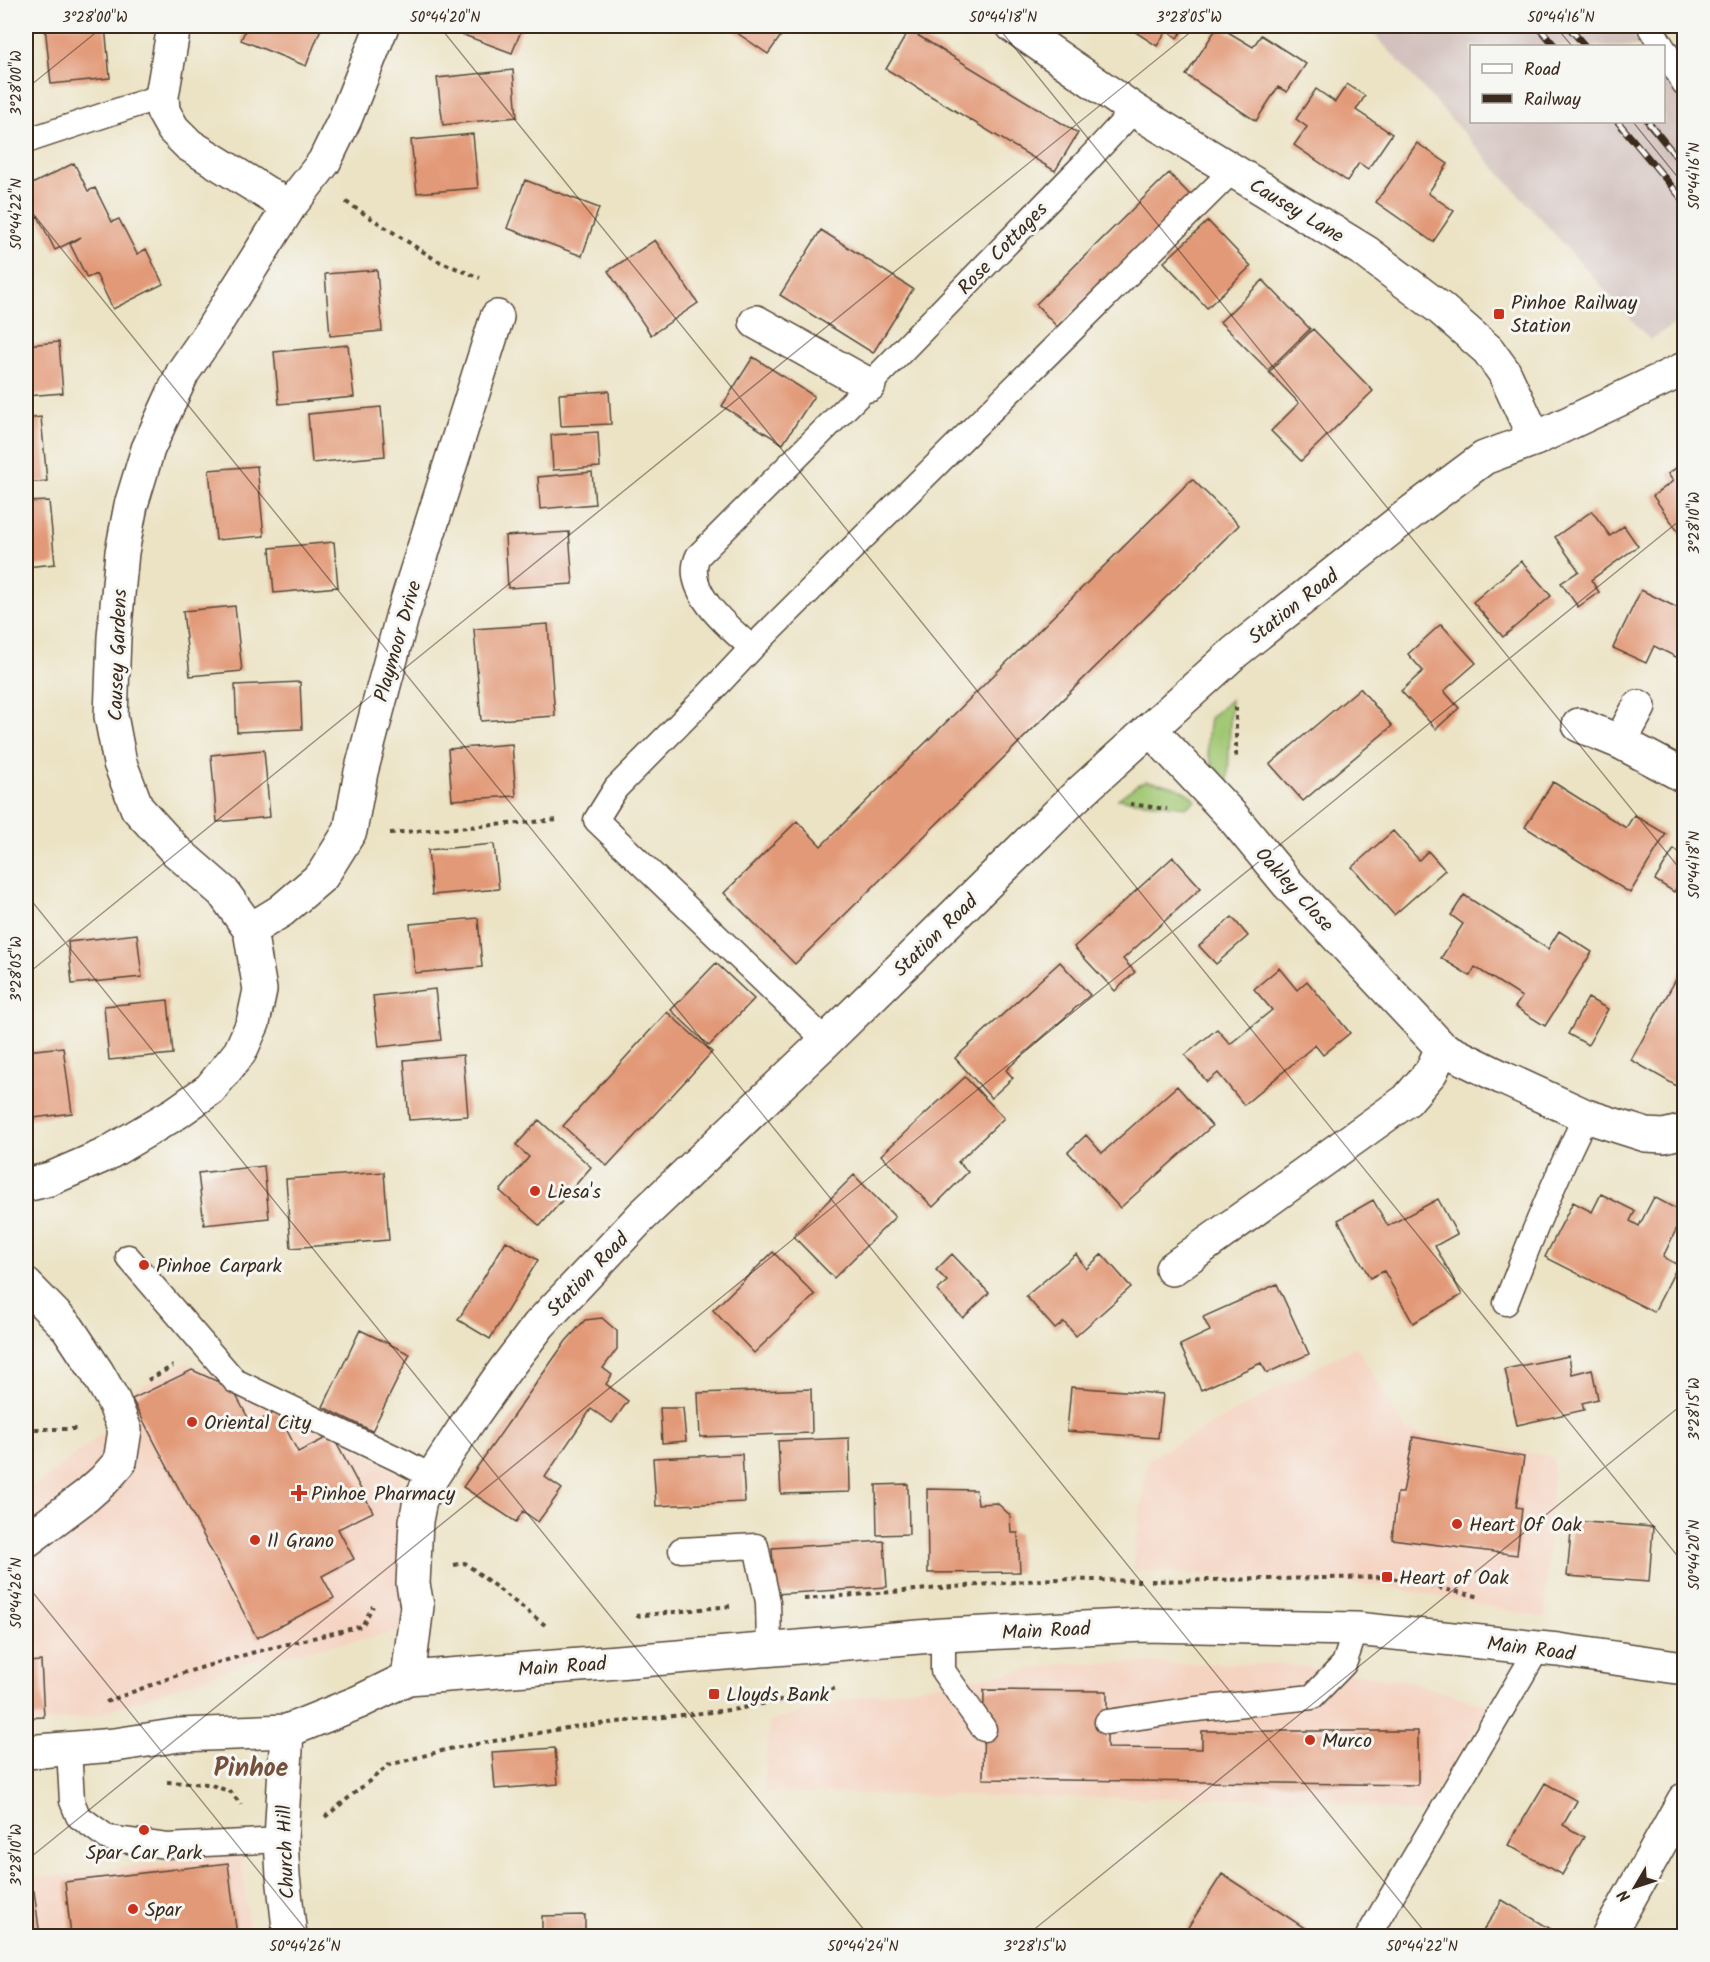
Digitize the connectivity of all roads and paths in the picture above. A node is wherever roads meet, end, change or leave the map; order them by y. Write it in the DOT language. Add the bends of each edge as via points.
graph roads {
  1 [pos="174,26"];
  2 [pos="382,26"];
  3 [pos="1013,26"];
  4 [pos="1665,51"];
  5 [pos="1684,83"];
  6 [pos="162,96"];
  7 [pos="1134,110"];
  8 [pos="26,141"];
  9 [pos="1232,171"];
  10 [pos="310,180"];
  11 [pos="289,207"];
  12 [pos="497,317"];
  13 [pos="756,322"];
  14 [pos="1684,369"];
  15 [pos="869,386"];
  16 [pos="1534,439"];
  17 [pos="752,648"];
  18 [pos="1639,707"];
  19 [pos="1579,725"];
  20 [pos="1150,729"];
  21 [pos="1620,742"];
  22 [pos="1684,776"];
  23 [pos="596,820"];
  24 [pos="350,831"];
  25 [pos="250,930"];
  26 [pos="826,1041"];
  27 [pos="1442,1047"];
  28 [pos="1586,1116"];
  29 [pos="1684,1131"];
  30 [pos="26,1185"];
  31 [pos="128,1257"];
  32 [pos="1172,1269"];
  33 [pos="26,1285"];
  34 [pos="1506,1303"];
  35 [pos="178,1363"];
  36 [pos="113,1400"];
  37 [pos="26,1429"];
  38 [pos="125,1430"];
  39 [pos="432,1477"];
  40 [pos="26,1541"];
  41 [pos="681,1550"];
  42 [pos="377,1598"];
  43 [pos="1356,1629"];
  44 [pos="943,1635"];
  45 [pos="769,1648"];
  46 [pos="1538,1648"];
  47 [pos="1684,1668"];
  48 [pos="408,1678"];
  49 [pos="106,1702"];
  50 [pos="1107,1722"];
  51 [pos="984,1729"];
  52 [pos="286,1731"];
  53 [pos="69,1749"];
  54 [pos="26,1752"];
  55 [pos="1684,1800"];
  56 [pos="281,1840"];
  57 [pos="290,1936"];
  58 [pos="1368,1936"];
  59 [pos="1608,1936"];
  1 -- 6 [label="street"];
  2 -- 10 [label="street, Causey Gardens" via="345,119 324,162"];
  3 -- 7 [label="street, Causey Lane"];
  4 -- 5 [label="lane"];
  6 -- 8 [label="lane"];
  6 -- 11 [label="street" via="163,111 189,145"];
  7 -- 9 [label="street, Causey Lane"];
  7 -- 15 [label="lane, Rose Cottages"];
  9 -- 16 [label="street, Causey Lane" via="1366,252 1488,350 1504,372"];
  9 -- 17 [label="lane"];
  10 -- 11 [label="street, Causey Gardens"];
  10 -- 12 [label="path" via="436,260 509,290"];
  11 -- 25 [label="street, Causey Gardens" via="183,372 148,449 122,552 114,637 111,716 120,763 137,808 176,851 223,892"];
  12 -- 24 [label="street, Playmoor Drive" via="402,617 361,772"];
  13 -- 15 [label="street"];
  14 -- 16 [label="street, Station Road"];
  15 -- 17 [label="lane, Rose Cottages" via="698,556 694,568 697,583 710,606"];
  16 -- 20 [label="street, Station Road" via="1484,458 1431,498 1234,652"];
  17 -- 23 [label="lane" via="616,788"];
  18 -- 21 [label="street"];
  19 -- 21 [label="street"];
  20 -- 26 [label="street, Station Road" via="1074,798"];
  20 -- 27 [label="street, Oakley Close" via="1232,816 1288,884"];
  21 -- 22 [label="street"];
  23 -- 24 [label="path" via="380,834"];
  23 -- 26 [label="lane"];
  24 -- 25 [label="street, Playmoor Drive" via="322,876 281,911"];
  25 -- 30 [label="street, Causey Gardens" via="260,990 253,1023 240,1052 210,1089 105,1155"];
  26 -- 39 [label="street, Station Road" via="642,1216 539,1325"];
  27 -- 28 [label="street, Oakley Close"];
  27 -- 32 [label="street" via="1431,1072 1407,1100"];
  28 -- 29 [label="street, Oakley Close" via="1646,1135"];
  28 -- 34 [label="lane"];
  31 -- 39 [label="lane" via="235,1381"];
  33 -- 36 [label="street" via="68,1328"];
  35 -- 36 [label="path"];
  36 -- 38 [label="street"];
  37 -- 38 [label="path"];
  38 -- 40 [label="street" via="120,1462 104,1480"];
  39 -- 48 [label="street, Station Road" via="420,1500 416,1521 413,1584 417,1606"];
  41 -- 45 [label="lane" via="756,1546 768,1602"];
  42 -- 49 [label="path" via="362,1626 206,1666"];
  43 -- 44 [label="street, Main Road" via="1143,1625"];
  43 -- 46 [label="street, Main Road"];
  43 -- 50 [label="lane" via="1344,1664 1312,1697"];
  44 -- 45 [label="street, Main Road"];
  44 -- 51 [label="lane" via="944,1671"];
  45 -- 48 [label="street, Main Road"];
  46 -- 47 [label="street, Main Road"];
  46 -- 58 [label="lane"];
  48 -- 52 [label="street"];
  52 -- 53 [label="street" via="179,1735"];
  52 -- 56 [label="street, Church Hill"];
  53 -- 54 [label="street"];
  53 -- 56 [label="lane" via="72,1801 78,1816 108,1838 168,1846"];
  55 -- 59 [label="street"];
  56 -- 57 [label="street, Church Hill"];
}
